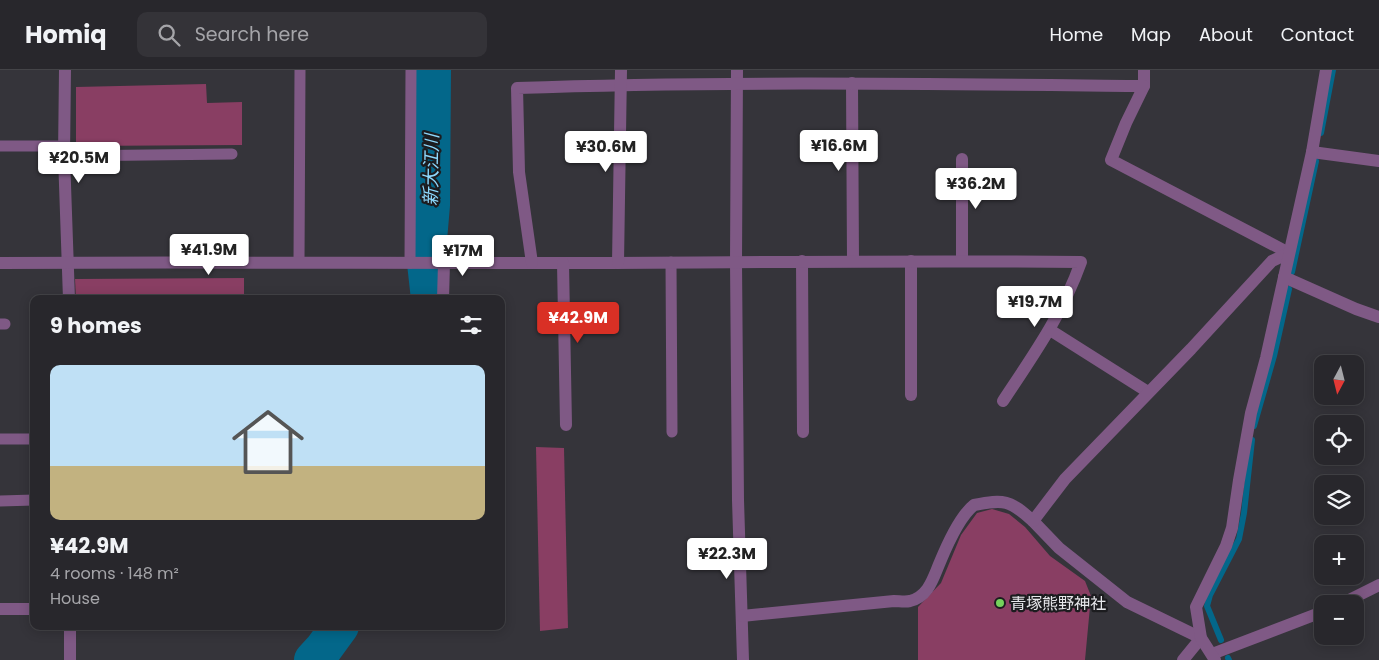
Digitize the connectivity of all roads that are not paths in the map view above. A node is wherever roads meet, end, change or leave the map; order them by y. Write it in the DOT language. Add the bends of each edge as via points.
graph roads {
  1 [pos="65,70"];
  2 [pos="300,70"];
  3 [pos="411,70"];
  4 [pos="621,70"];
  5 [pos="737,70"];
  6 [pos="1144,70"];
  7 [pos="1326,70"];
  8 [pos="852,83"];
  9 [pos="621,84"];
  10 [pos="738,84"];
  11 [pos="1144,86"];
  12 [pos="0,146"];
  13 [pos="64,151"];
  14 [pos="1312,152"];
  15 [pos="232,154"];
  16 [pos="962,159"];
  17 [pos="1379,161"];
  18 [pos="1289,253"];
  19 [pos="802,261"];
  20 [pos="853,261"];
  21 [pos="911,261"];
  22 [pos="962,261"];
  23 [pos="299,262"];
  24 [pos="671,262"];
  25 [pos="736,262"];
  26 [pos="0,263"];
  27 [pos="69,263"];
  28 [pos="414,263"];
  29 [pos="441,263"];
  30 [pos="526,263"];
  31 [pos="563,263"];
  32 [pos="618,263"];
  33 [pos="1284,277"];
  34 [pos="68,295"];
  35 [pos="443,295"];
  36 [pos="1379,317"];
  37 [pos="1050,330"];
  38 [pos="1148,392"];
  39 [pos="912,396"];
  40 [pos="1003,401"];
  41 [pos="566,425"];
  42 [pos="672,432"];
  43 [pos="803,432"];
  44 [pos="30,438"];
  45 [pos="0,439"];
  46 [pos="30,500"];
  47 [pos="0,501"];
  48 [pos="1033,521"];
  49 [pos="1379,585"];
  50 [pos="1359,595"];
  51 [pos="0,609"];
  52 [pos="30,609"];
  53 [pos="1314,615"];
  54 [pos="742,616"];
  55 [pos="70,630"];
  56 [pos="1201,638"];
  57 [pos="1214,657"];
  58 [pos="70,660"];
  59 [pos="743,660"];
  60 [pos="1183,660"];
  1 -- 13 [label="street"];
  2 -- 23 [label="lane"];
  3 -- 28 [label="lane"];
  4 -- 9 [label="street"];
  5 -- 10 [label="street"];
  6 -- 11 [label="street"];
  7 -- 14 [label="street"];
  8 -- 10 [label="street"];
  8 -- 11 [label="street"];
  8 -- 20 [label="street"];
  9 -- 10 [label="street"];
  9 -- 30 [label="street" via="517,88"];
  9 -- 32 [label="street"];
  10 -- 25 [label="street"];
  11 -- 18 [label="street" via="1111,160"];
  12 -- 13 [label="lane"];
  13 -- 15 [label="lane"];
  13 -- 27 [label="street"];
  14 -- 17 [label="street"];
  14 -- 18 [label="street"];
  16 -- 22 [label="street"];
  18 -- 33 [label="street"];
  18 -- 38 [label="street" via="1272,261"];
  19 -- 20 [label="street"];
  19 -- 25 [label="street"];
  19 -- 43 [label="street"];
  20 -- 21 [label="street"];
  21 -- 22 [label="street"];
  21 -- 39 [label="street"];
  22 -- 37 [label="street" via="1081,262 1071,290"];
  23 -- 27 [label="street"];
  23 -- 28 [label="street"];
  24 -- 25 [label="street"];
  24 -- 32 [label="street"];
  24 -- 42 [label="lane"];
  25 -- 54 [label="street"];
  26 -- 27 [label="street"];
  27 -- 34 [label="street"];
  28 -- 29 [label="street"];
  29 -- 30 [label="street"];
  29 -- 35 [label="street"];
  30 -- 31 [label="street"];
  31 -- 32 [label="street"];
  31 -- 41 [label="street"];
  33 -- 36 [label="street"];
  33 -- 56 [label="street" via="1251,413 1232,528 1196,607"];
  37 -- 38 [label="street"];
  37 -- 40 [label="street"];
  38 -- 48 [label="street" via="1065,479"];
  44 -- 45 [label="lane"];
  46 -- 47 [label="lane"];
  48 -- 54 [label="street" via="1016,506 995,500 974,505 962,519 932,583 923,594 910,601"];
  48 -- 56 [label="street" via="1059,548 1128,602"];
  49 -- 50 [label="street"];
  51 -- 52 [label="street"];
  53 -- 57 [label="street"];
  54 -- 59 [label="street"];
  55 -- 58 [label="street"];
  56 -- 57 [label="street"];
  56 -- 60 [label="street"];
}
